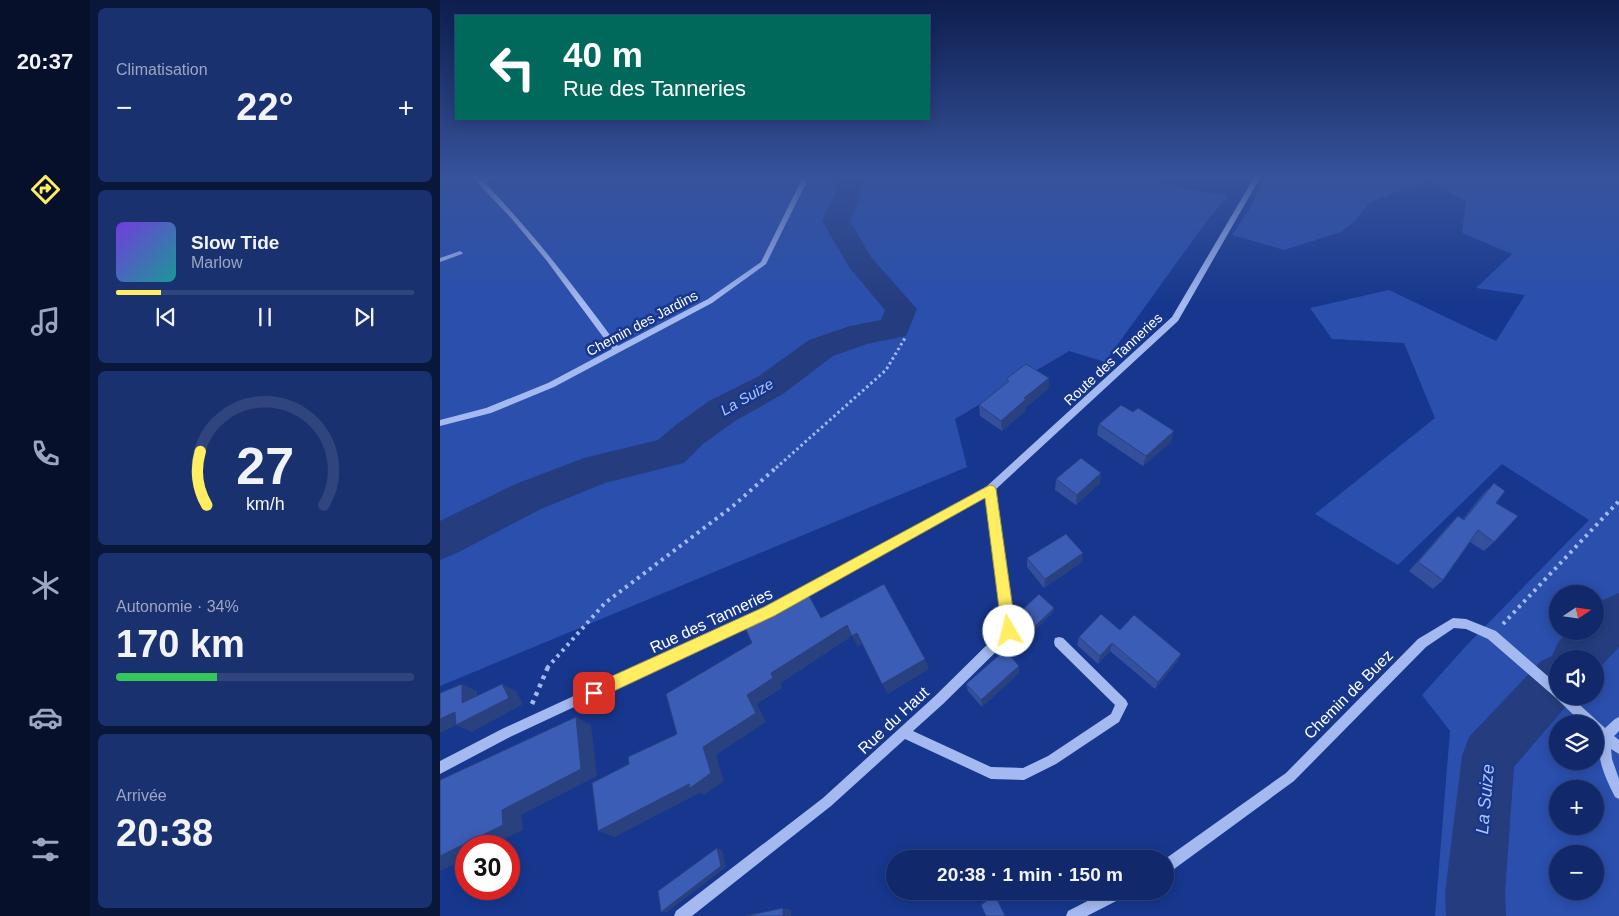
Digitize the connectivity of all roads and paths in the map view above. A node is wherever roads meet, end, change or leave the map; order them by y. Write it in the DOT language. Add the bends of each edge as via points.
graph roads {
  1 [pos="516,219"];
  2 [pos="785,219"];
  3 [pos="1233,219"];
  4 [pos="460,253"];
  5 [pos="440,260"];
  6 [pos="905,338"];
  7 [pos="618,350"];
  8 [pos="440,423"];
  9 [pos="990,489"];
  10 [pos="1619,501"];
  11 [pos="1492,635"];
  12 [pos="1059,642"];
  13 [pos="1549,685"];
  14 [pos="1571,705"];
  15 [pos="1582,715"];
  16 [pos="1619,723"];
  17 [pos="524,725"];
  18 [pos="904,733"];
  19 [pos="1606,737"];
  20 [pos="1619,748"];
  21 [pos="440,768"];
  22 [pos="1619,793"];
  23 [pos="1174,861"];
  24 [pos="1104,900"];
  25 [pos="681,916"];
  26 [pos="1073,916"];
  1 -- 7 [label="street" via="557,267"];
  2 -- 7 [label="street, Chemin des Jardins" via="764,262 710,301"];
  3 -- 9 [label="street, Route des Tanneries" via="1175,319"];
  4 -- 5 [label="street"];
  6 -- 17 [label="path" via="886,370 740,500 605,603 547,668"];
  7 -- 8 [label="street, Chemin des Jardins" via="551,386 488,411"];
  9 -- 17 [label="street, Rue des Tanneries" via="769,611"];
  9 -- 18 [label="street, Rue du Haut" via="1009,631"];
  10 -- 11 [label="path"];
  11 -- 13 [label="street, Chemin de Buez"];
  11 -- 23 [label="street, Chemin de Buez" via="1466,624 1453,623 1422,643 1290,778"];
  12 -- 18 [label="street" via="1122,704 1115,718 1052,760 1024,774 991,772"];
  14 -- 15 [label="street"];
  16 -- 19 [label="street"];
  17 -- 21 [label="street, Rue des Tanneries"];
  18 -- 25 [label="street, Rue du Haut" via="827,802"];
  19 -- 20 [label="street"];
  19 -- 22 [label="street" via="1610,776"];
  24 -- 26 [label="street"];
}
